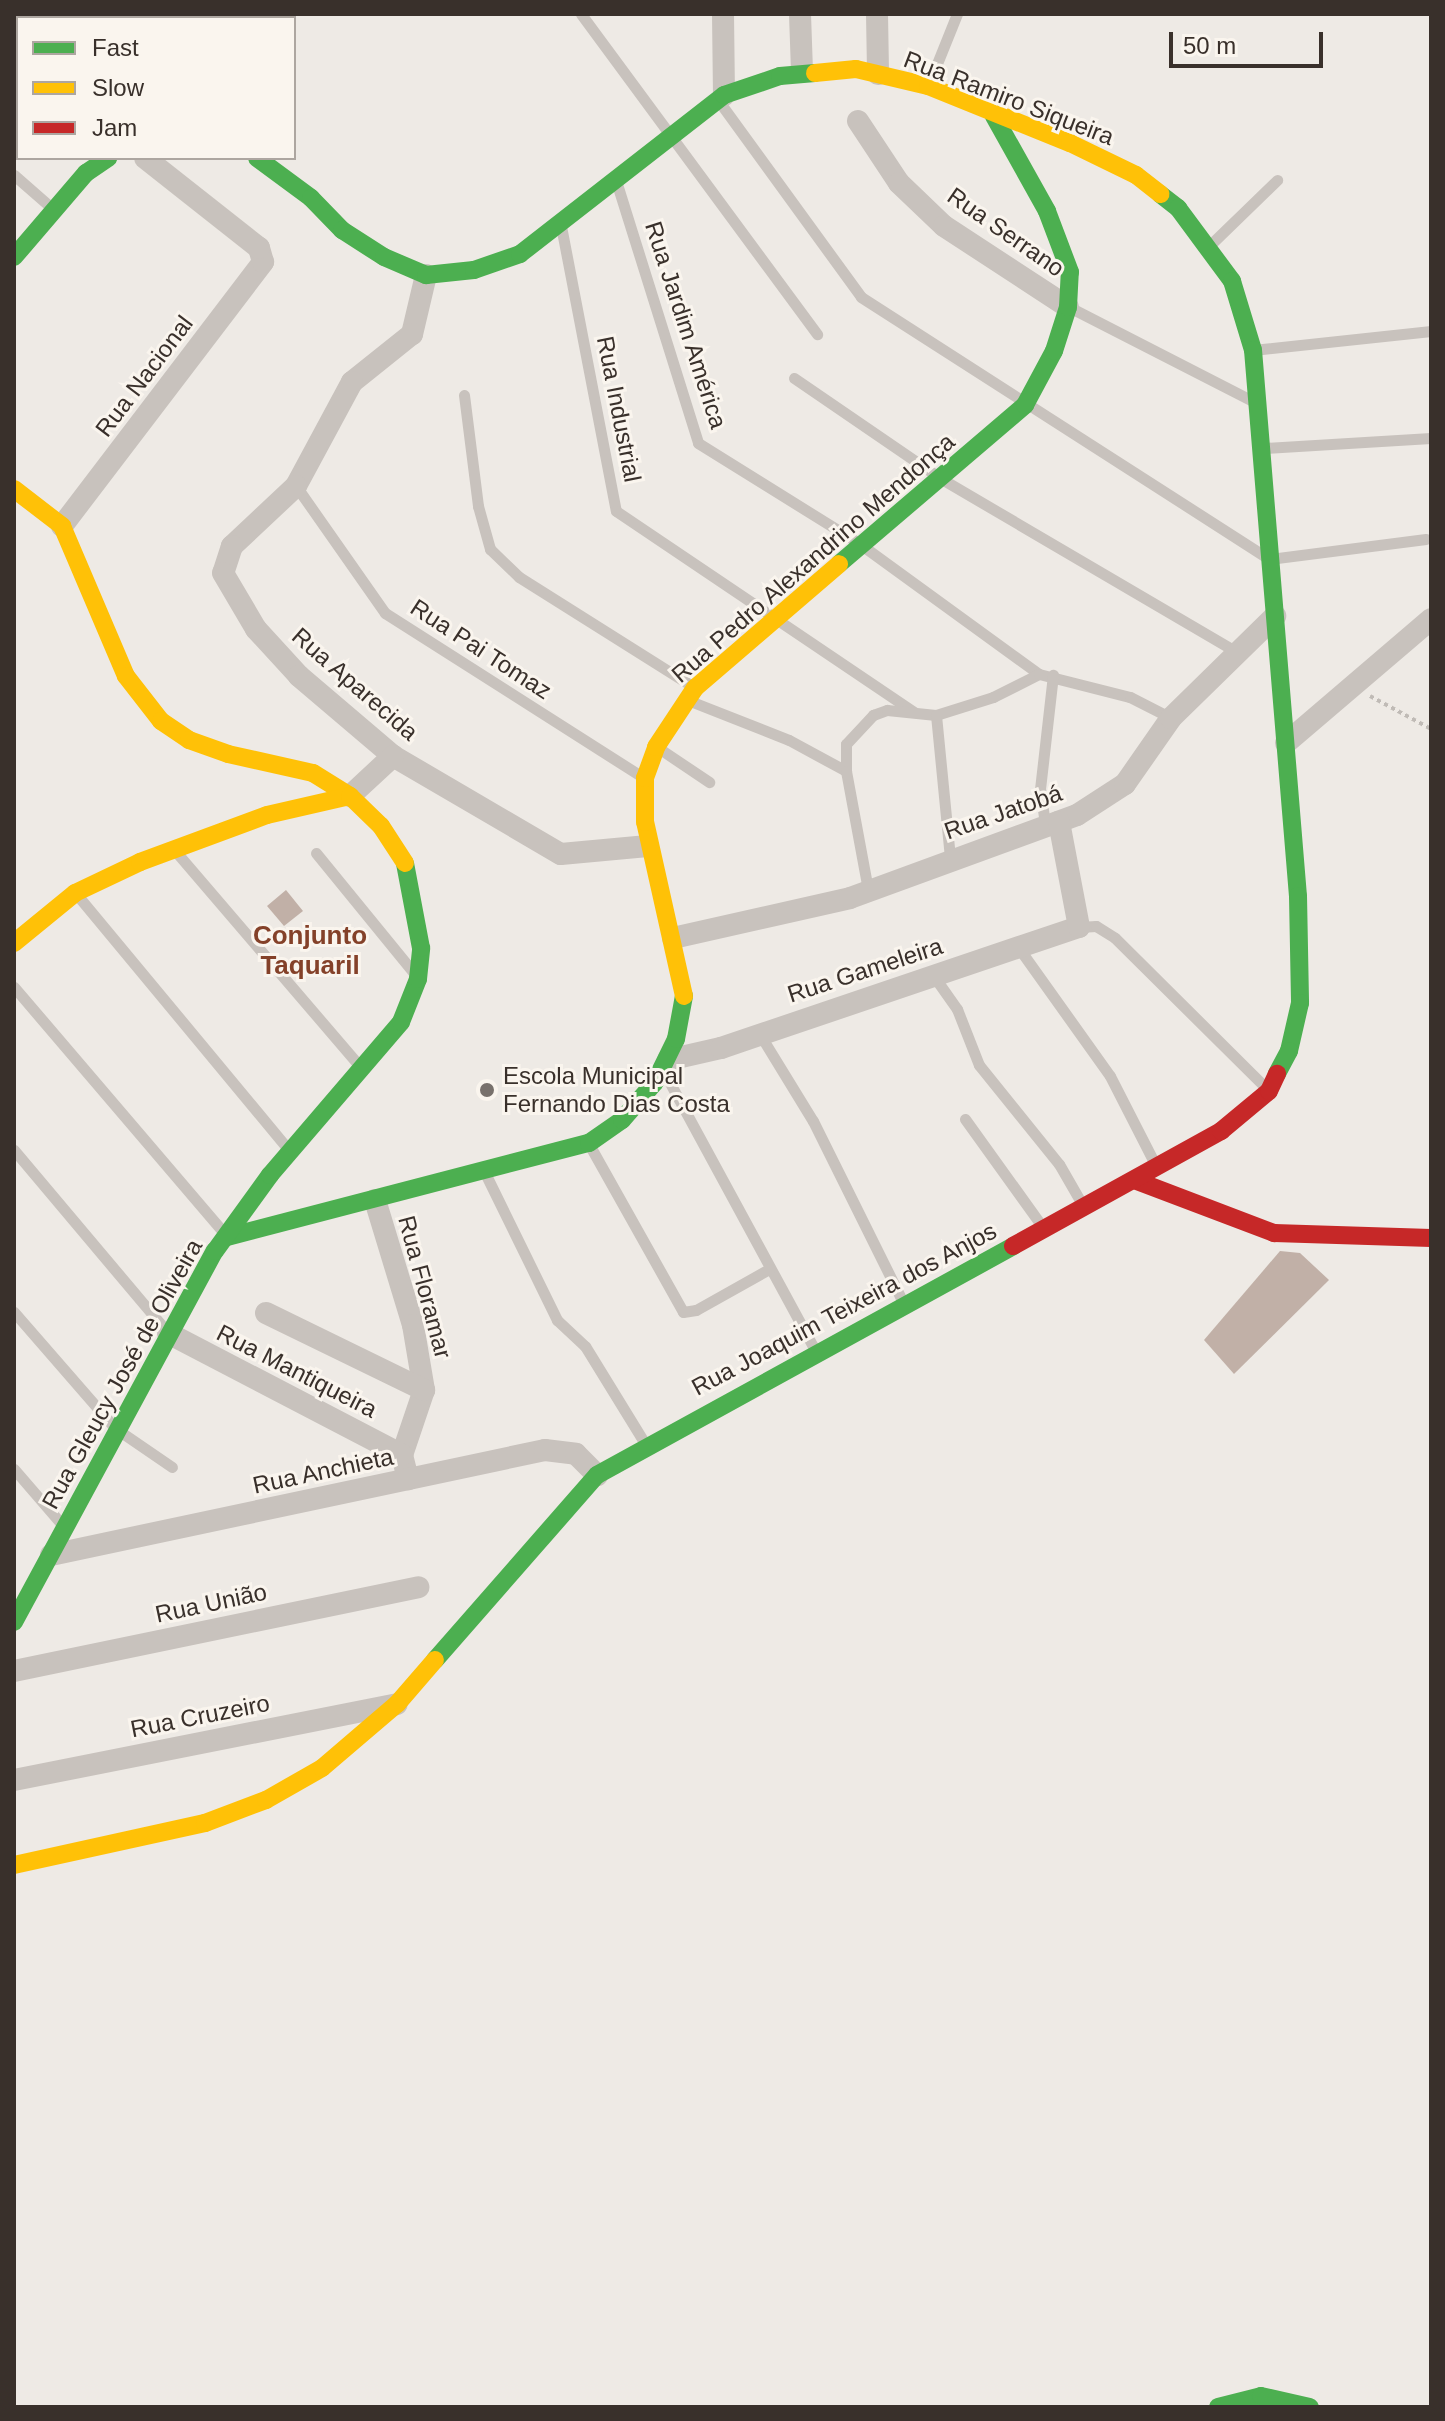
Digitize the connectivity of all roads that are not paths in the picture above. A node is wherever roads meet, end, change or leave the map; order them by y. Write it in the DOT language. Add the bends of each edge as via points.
graph roads {
  1 [pos="581,14"];
  2 [pos="723,14"];
  3 [pos="800,14"];
  4 [pos="877,14"];
  5 [pos="957,14"];
  6 [pos="802,72"];
  7 [pos="878,74"];
  8 [pos="928,86"];
  9 [pos="721,97"];
  10 [pos="994,116"];
  11 [pos="858,121"];
  12 [pos="671,136"];
  13 [pos="105,160"];
  14 [pos="147,160"];
  15 [pos="260,160"];
  16 [pos="14,175"];
  17 [pos="615,179"];
  18 [pos="1277,180"];
  19 [pos="55,210"];
  20 [pos="561,222"];
  21 [pos="1209,246"];
  22 [pos="14,257"];
  23 [pos="426,275"];
  24 [pos="1068,307"];
  25 [pos="1431,331"];
  26 [pos="817,334"];
  27 [pos="1253,350"];
  28 [pos="794,378"];
  29 [pos="464,395"];
  30 [pos="1025,405"];
  31 [pos="1259,405"];
  32 [pos="1431,438"];
  33 [pos="1261,448"];
  34 [pos="940,478"];
  35 [pos="296,486"];
  36 [pos="14,489"];
  37 [pos="62,526"];
  38 [pos="1426,539"];
  39 [pos="860,544"];
  40 [pos="1269,559"];
  41 [pos="1275,616"];
  42 [pos="773,618"];
  43 [pos="1431,619"];
  44 [pos="1236,652"];
  45 [pos="1039,674"];
  46 [pos="1053,675"];
  47 [pos="690,694"];
  48 [pos="914,712"];
  49 [pos="936,715"];
  50 [pos="1171,718"];
  51 [pos="1286,743"];
  52 [pos="656,747"];
  53 [pos="393,756"];
  54 [pos="846,771"];
  55 [pos="645,778"];
  56 [pos="709,782"];
  57 [pos="350,796"];
  58 [pos="1052,823"];
  59 [pos="648,846"];
  60 [pos="174,849"];
  61 [pos="316,853"];
  62 [pos="950,857"];
  63 [pos="868,890"];
  64 [pos="75,893"];
  65 [pos="1079,927"];
  66 [pos="673,938"];
  67 [pos="14,943"];
  68 [pos="1017,947"];
  69 [pos="933,975"];
  70 [pos="418,979"];
  71 [pos="14,987"];
  72 [pos="759,1033"];
  73 [pos="665,1065"];
  74 [pos="364,1071"];
  75 [pos="1269,1091"];
  76 [pos="965,1119"];
  77 [pos="589,1143"];
  78 [pos="14,1150"];
  79 [pos="290,1151"];
  80 [pos="1158,1170"];
  81 [pos="485,1173"];
  82 [pos="1137,1181"];
  83 [pos="375,1200"];
  84 [pos="1084,1208"];
  85 [pos="1046,1230"];
  86 [pos="227,1237"];
  87 [pos="1431,1238"];
  88 [pos="769,1269"];
  89 [pos="906,1308"];
  90 [pos="14,1312"];
  91 [pos="266,1313"];
  92 [pos="168,1333"];
  93 [pos="816,1353"];
  94 [pos="424,1390"];
  95 [pos="115,1428"];
  96 [pos="646,1445"];
  97 [pos="402,1455"];
  98 [pos="172,1467"];
  99 [pos="14,1469"];
  100 [pos="597,1475"];
  101 [pos="408,1479"];
  102 [pos="65,1527"];
  103 [pos="51,1555"];
  104 [pos="418,1587"];
  105 [pos="14,1622"];
  106 [pos="14,1671"];
  107 [pos="397,1704"];
  108 [pos="14,1780"];
  109 [pos="14,1865"];
  110 [pos="1218,2407"];
  111 [pos="1310,2407"];
  1 -- 12 [label="lane"];
  2 -- 9 [label="street"];
  3 -- 6 [label="street"];
  4 -- 7 [label="street"];
  5 -- 8 [label="lane"];
  6 -- 7 [label="street, Rua Ramiro Siqueira"];
  6 -- 9 [label="street, Rua Ramiro Siqueira"];
  7 -- 8 [label="street, Rua Ramiro Siqueira"];
  8 -- 10 [label="street, Rua Ramiro Siqueira"];
  9 -- 12 [label="street, Rua Ramiro Siqueira"];
  9 -- 30 [label="lane" via="861,297"];
  10 -- 21 [label="street, Rua Ramiro Siqueira" via="1136,175 1178,208"];
  10 -- 24 [label="street, Rua Pedro Alexandrino Mendonça" via="1062,245 1070,272"];
  11 -- 24 [label="street, Rua Serrano" via="899,183 944,226"];
  12 -- 17 [label="street, Rua Ramiro Siqueira"];
  12 -- 26 [label="lane"];
  13 -- 19 [label="street" via="86,173"];
  14 -- 37 [label="street, Rua Nacional" via="262,255 258,269"];
  15 -- 23 [label="street" via="311,198 352,238"];
  16 -- 19 [label="lane"];
  17 -- 20 [label="street, Rua Ramiro Siqueira"];
  17 -- 39 [label="lane, Rua Jardim América" via="698,443"];
  18 -- 21 [label="lane"];
  19 -- 22 [label="street"];
  20 -- 23 [label="street, Rua Ramiro Siqueira" via="520,254 499,263"];
  20 -- 42 [label="lane, Rua Industrial" via="616,511"];
  21 -- 27 [label="street, Rua Ramiro Siqueira" via="1236,292"];
  23 -- 35 [label="street, Rua Aparecida" via="412,334 352,382"];
  24 -- 30 [label="street, Rua Pedro Alexandrino Mendonça" via="1054,351"];
  24 -- 31 [label="lane"];
  25 -- 27 [label="lane"];
  27 -- 31 [label="street, Rua Ramiro Siqueira"];
  28 -- 34 [label="lane"];
  29 -- 47 [label="lane" via="478,506 490,549 519,577"];
  30 -- 34 [label="street, Rua Pedro Alexandrino Mendonça"];
  30 -- 40 [label="lane"];
  31 -- 33 [label="street, Rua Ramiro Siqueira"];
  32 -- 33 [label="lane"];
  33 -- 40 [label="street, Rua Ramiro Siqueira"];
  34 -- 39 [label="street, Rua Pedro Alexandrino Mendonça"];
  34 -- 44 [label="lane"];
  35 -- 53 [label="street, Rua Aparecida" via="232,546 223,573 256,629 288,664"];
  35 -- 55 [label="lane, Rua Pai Tomaz" via="385,613"];
  36 -- 37 [label="street, Rua Gleucy José de Oliveira"];
  37 -- 57 [label="street, Rua Gleucy José de Oliveira" via="126,676 161,721 189,740 228,754 313,773"];
  38 -- 40 [label="lane"];
  39 -- 42 [label="street, Rua Pedro Alexandrino Mendonça"];
  39 -- 45 [label="lane, Rua Jardim América"];
  40 -- 41 [label="street, Rua Ramiro Siqueira"];
  41 -- 44 [label="street, Rua Jatobá"];
  41 -- 51 [label="street, Rua Ramiro Siqueira"];
  42 -- 47 [label="street, Rua Pedro Alexandrino Mendonça"];
  42 -- 48 [label="lane, Rua Industrial"];
  43 -- 51 [label="street"];
  44 -- 50 [label="street, Rua Jatobá"];
  45 -- 46 [label="lane"];
  45 -- 49 [label="lane" via="993,697"];
  46 -- 50 [label="lane" via="1130,697"];
  46 -- 58 [label="lane" via="1040,789"];
  47 -- 52 [label="street, Rua Pedro Alexandrino Mendonça"];
  47 -- 54 [label="lane"];
  48 -- 49 [label="lane"];
  48 -- 54 [label="lane" via="887,710 854,730 846,744"];
  49 -- 62 [label="lane"];
  50 -- 58 [label="street, Rua Jatobá" via="1125,784 1110,797"];
  51 -- 75 [label="street, Rua Joaquim Teixeira dos Anjos" via="1302,975 1289,1051"];
  52 -- 55 [label="street, Rua Pedro Alexandrino Mendonça"];
  52 -- 56 [label="lane"];
  53 -- 57 [label="street"];
  53 -- 59 [label="street, Rua Aparecida" via="561,854"];
  54 -- 63 [label="lane"];
  55 -- 59 [label="street, Rua Pedro Alexandrino Mendonça"];
  57 -- 60 [label="street" via="279,812"];
  57 -- 70 [label="street, Rua Gleucy José de Oliveira" via="381,826 410,871 421,927"];
  58 -- 62 [label="street, Rua Jatobá"];
  58 -- 65 [label="street"];
  59 -- 66 [label="street, Rua Pedro Alexandrino Mendonça"];
  60 -- 64 [label="street"];
  60 -- 74 [label="lane"];
  61 -- 70 [label="lane"];
  62 -- 63 [label="street, Rua Jatobá"];
  63 -- 66 [label="street, Rua Jatobá"];
  64 -- 67 [label="street"];
  64 -- 79 [label="lane"];
  65 -- 68 [label="street, Rua Gameleira"];
  65 -- 75 [label="lane" via="1096,926 1115,938"];
  66 -- 73 [label="street, Rua Pedro Alexandrino Mendonça" via="685,998"];
  68 -- 69 [label="street, Rua Gameleira"];
  68 -- 80 [label="lane" via="1110,1076"];
  69 -- 72 [label="street, Rua Gameleira"];
  69 -- 84 [label="lane" via="957,1009 979,1065 1059,1164"];
  70 -- 74 [label="street, Rua Gleucy José de Oliveira" via="401,1022"];
  71 -- 86 [label="lane"];
  72 -- 73 [label="street, Rua Gameleira"];
  72 -- 89 [label="lane" via="813,1121"];
  73 -- 77 [label="street, Rua Pedro Alexandrino Mendonça" via="622,1120"];
  73 -- 88 [label="lane"];
  74 -- 79 [label="street, Rua Gleucy José de Oliveira"];
  75 -- 80 [label="street, Rua Joaquim Teixeira dos Anjos" via="1221,1131"];
  76 -- 85 [label="lane"];
  77 -- 81 [label="street, Rua Pedro Alexandrino Mendonça"];
  77 -- 88 [label="lane" via="683,1312 696,1310"];
  78 -- 92 [label="lane"];
  79 -- 86 [label="street, Rua Gleucy José de Oliveira"];
  80 -- 82 [label="street, Rua Joaquim Teixeira dos Anjos"];
  81 -- 83 [label="street, Rua Pedro Alexandrino Mendonça"];
  81 -- 96 [label="lane" via="557,1320 585,1346"];
  82 -- 84 [label="street, Rua Joaquim Teixeira dos Anjos"];
  82 -- 87 [label="street" via="1274,1233"];
  83 -- 86 [label="street, Rua Pedro Alexandrino Mendonça"];
  83 -- 94 [label="street, Rua Floramar" via="413,1325"];
  84 -- 85 [label="street, Rua Joaquim Teixeira dos Anjos"];
  85 -- 89 [label="street, Rua Joaquim Teixeira dos Anjos"];
  86 -- 92 [label="street, Rua Gleucy José de Oliveira"];
  88 -- 93 [label="lane"];
  89 -- 93 [label="street, Rua Joaquim Teixeira dos Anjos"];
  90 -- 95 [label="lane"];
  91 -- 94 [label="street"];
  92 -- 95 [label="street, Rua Gleucy José de Oliveira"];
  92 -- 97 [label="street, Rua Mantiqueira"];
  93 -- 96 [label="street, Rua Joaquim Teixeira dos Anjos"];
  94 -- 97 [label="street, Rua Floramar"];
  95 -- 98 [label="lane"];
  95 -- 102 [label="street, Rua Gleucy José de Oliveira"];
  96 -- 100 [label="street, Rua Joaquim Teixeira dos Anjos"];
  97 -- 101 [label="street"];
  99 -- 102 [label="lane"];
  100 -- 101 [label="street, Rua Anchieta" via="584,1458 561,1450"];
  100 -- 107 [label="street, Rua Joaquim Teixeira dos Anjos"];
  101 -- 103 [label="street, Rua Anchieta"];
  102 -- 103 [label="street, Rua Gleucy José de Oliveira"];
  103 -- 105 [label="street, Rua Gleucy José de Oliveira"];
  104 -- 106 [label="street, Rua União"];
  107 -- 108 [label="street, Rua Cruzeiro"];
  107 -- 109 [label="street, Rua Joaquim Teixeira dos Anjos" via="322,1768 266,1800 205,1823"];
  110 -- 111 [label="street" via="1261,2396"];
}
